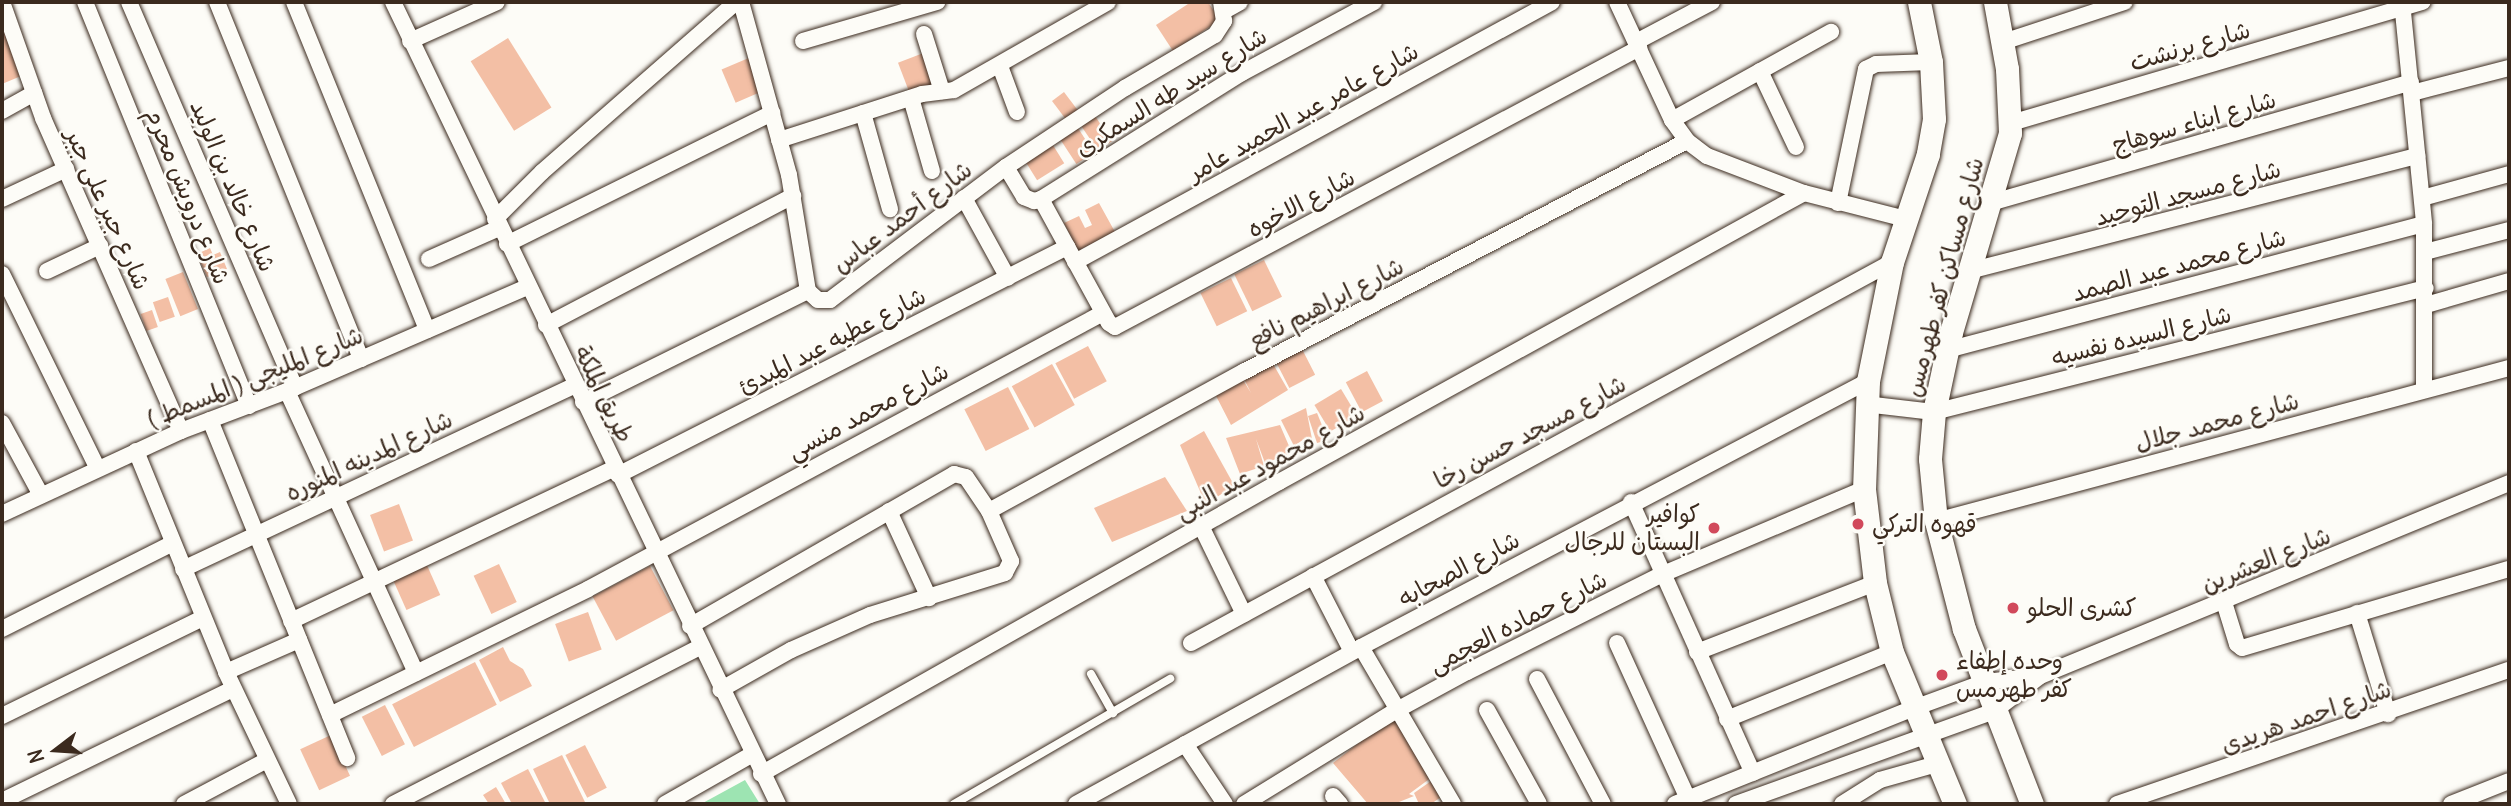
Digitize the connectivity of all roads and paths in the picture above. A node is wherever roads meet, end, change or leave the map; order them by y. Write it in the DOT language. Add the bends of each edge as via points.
graph roads {
  1 [pos="85,2"];
  2 [pos="129,2"];
  3 [pos="217,2"];
  4 [pos="294,2"];
  5 [pos="393,2"];
  6 [pos="497,2"];
  7 [pos="739,2"];
  8 [pos="937,2"];
  9 [pos="1108,2"];
  10 [pos="1240,2"];
  11 [pos="1374,2"];
  12 [pos="1552,2"];
  13 [pos="1617,2"];
  14 [pos="1712,2"];
  15 [pos="1919,2"];
  16 [pos="1995,2"];
  17 [pos="2125,2"];
  18 [pos="2423,2"];
  19 [pos="2402,4"];
  20 [pos="1222,6"];
  21 [pos="3,11"];
  22 [pos="1831,32"];
  23 [pos="925,34"];
  24 [pos="410,41"];
  25 [pos="803,41"];
  26 [pos="2003,42"];
  27 [pos="1637,45"];
  28 [pos="1931,62"];
  29 [pos="1000,66"];
  30 [pos="2509,68"];
  31 [pos="1760,71"];
  32 [pos="2411,88"];
  33 [pos="942,92"];
  34 [pos="34,93"];
  35 [pos="911,98"];
  36 [pos="2,111"];
  37 [pos="1017,112"];
  38 [pos="772,113"];
  39 [pos="863,113"];
  40 [pos="1672,120"];
  41 [pos="2011,123"];
  42 [pos="779,140"];
  43 [pos="1688,141"];
  44 [pos="1796,147"];
  45 [pos="2418,156"];
  46 [pos="1006,167"];
  47 [pos="66,169"];
  48 [pos="932,171"];
  49 [pos="2509,174"];
  50 [pos="1804,193"];
  51 [pos="793,196"];
  52 [pos="964,198"];
  53 [pos="2421,198"];
  54 [pos="2,199"];
  55 [pos="1041,199"];
  56 [pos="1838,203"];
  57 [pos="1990,203"];
  58 [pos="891,209"];
  59 [pos="1906,219"];
  60 [pos="497,223"];
  61 [pos="2424,224"];
  62 [pos="2509,230"];
  63 [pos="507,244"];
  64 [pos="100,246"];
  65 [pos="2425,252"];
  66 [pos="1071,254"];
  67 [pos="429,259"];
  68 [pos="1892,262"];
  69 [pos="47,271"];
  70 [pos="1969,271"];
  71 [pos="2,274"];
  72 [pos="1008,278"];
  73 [pos="2509,281"];
  74 [pos="527,286"];
  75 [pos="2426,288"];
  76 [pos="808,291"];
  77 [pos="2426,305"];
  78 [pos="1103,313"];
  79 [pos="546,325"];
  80 [pos="427,330"];
  81 [pos="1947,349"];
  82 [pos="361,359"];
  83 [pos="2509,368"];
  84 [pos="575,385"];
  85 [pos="291,389"];
  86 [pos="2424,390"];
  87 [pos="1866,393"];
  88 [pos="583,402"];
  89 [pos="249,406"];
  90 [pos="1934,412"];
  91 [pos="210,420"];
  92 [pos="2,423"];
  93 [pos="181,430"];
  94 [pos="136,451"];
  95 [pos="98,469"];
  96 [pos="616,471"];
  97 [pos="2509,483"];
  98 [pos="1864,489"];
  99 [pos="41,495"];
  100 [pos="335,496"];
  101 [pos="1631,502"];
  102 [pos="889,511"];
  103 [pos="989,511"];
  104 [pos="2,514"];
  105 [pos="1936,521"];
  106 [pos="1200,526"];
  107 [pos="256,534"];
  108 [pos="173,543"];
  109 [pos="654,552"];
  110 [pos="183,569"];
  111 [pos="2509,569"];
  112 [pos="1663,573"];
  113 [pos="1313,576"];
  114 [pos="374,582"];
  115 [pos="1875,583"];
  116 [pos="929,598"];
  117 [pos="2224,602"];
  118 [pos="2357,613"];
  119 [pos="1244,614"];
  120 [pos="203,618"];
  121 [pos="291,621"];
  122 [pos="690,626"];
  123 [pos="2,629"];
  124 [pos="299,640"];
  125 [pos="1191,643"];
  126 [pos="1617,643"];
  127 [pos="699,647"];
  128 [pos="1356,649"];
  129 [pos="1697,652"];
  130 [pos="1892,652"];
  131 [pos="2509,670"];
  132 [pos="226,672"];
  133 [pos="416,673"];
  134 [pos="1091,674"];
  135 [pos="2040,676"];
  136 [pos="1537,679"];
  137 [pos="1170,680"];
  138 [pos="1985,682"];
  139 [pos="233,689"];
  140 [pos="720,690"];
  141 [pos="1914,708"];
  142 [pos="1397,710"];
  143 [pos="1487,710"];
  144 [pos="1994,710"];
  145 [pos="1112,713"];
  146 [pos="2388,714"];
  147 [pos="330,715"];
  148 [pos="2,716"];
  149 [pos="1727,719"];
  150 [pos="1925,735"];
  151 [pos="1185,744"];
  152 [pos="751,755"];
  153 [pos="347,758"];
  154 [pos="267,760"];
  155 [pos="1937,764"];
  156 [pos="761,774"];
  157 [pos="1753,774"];
  158 [pos="2509,781"];
  159 [pos="2,801"];
  160 [pos="1681,802"];
  161 [pos="184,804"];
  162 [pos="289,804"];
  163 [pos="393,804"];
  164 [pos="665,804"];
  165 [pos="778,804"];
  166 [pos="954,804"];
  167 [pos="1076,804"];
  168 [pos="1225,804"];
  169 [pos="1244,804"];
  170 [pos="1453,804"];
  171 [pos="1539,804"];
  172 [pos="1603,804"];
  173 [pos="1736,804"];
  174 [pos="1842,804"];
  175 [pos="1955,804"];
  176 [pos="2032,804"];
  177 [pos="2118,804"];
  178 [pos="2451,804"];
  1 -- 89 [label="street, شارع درويش محرم"];
  2 -- 85 [label="street, شارع خالد بن الوليد"];
  3 -- 82 [label="street"];
  4 -- 80 [label="street"];
  5 -- 24 [label="street, طريق الملكة"];
  6 -- 24 [label="street"];
  7 -- 38 [label="street"];
  7 -- 60 [label="street" via="542,172"];
  8 -- 25 [label="street"];
  9 -- 29 [label="street"];
  10 -- 20 [label="street"];
  11 -- 55 [label="street, شارع سيد طه السمكرى" via="1242,73"];
  12 -- 66 [label="street, شارع عامر عبد الحميد عامر"];
  13 -- 27 [label="street"];
  14 -- 27 [label="street"];
  15 -- 28 [label="street"];
  16 -- 26 [label="street, شارع مساكن كفر طهرمس"];
  17 -- 26 [label="street"];
  18 -- 19 [label="street, شارع برنشت"];
  19 -- 32 [label="street"];
  19 -- 41 [label="street, شارع برنشت"];
  20 -- 46 [label="street, شارع أحمد عباس" via="1224,21 1215,35"];
  21 -- 34 [label="street, شارع جبر على جبر"];
  22 -- 31 [label="street"];
  23 -- 33 [label="street"];
  24 -- 60 [label="street, طريق الملكة"];
  26 -- 41 [label="street, شارع مساكن كفر طهرمس"];
  27 -- 40 [label="street"];
  27 -- 78 [label="street, شارع الاخوه" via="1119,326 1112,326"];
  28 -- 56 [label="street" via="1876,64 1866,69"];
  28 -- 59 [label="street" via="1934,119 1928,154"];
  29 -- 33 [label="street"];
  29 -- 37 [label="street"];
  30 -- 32 [label="street, شارع ابناء سوهاج"];
  31 -- 40 [label="street"];
  31 -- 44 [label="street"];
  32 -- 45 [label="street"];
  32 -- 57 [label="street, شارع ابناء سوهاج"];
  33 -- 35 [label="street"];
  34 -- 36 [label="street"];
  34 -- 47 [label="street, شارع جبر على جبر"];
  35 -- 39 [label="street"];
  35 -- 48 [label="street"];
  38 -- 42 [label="street"];
  38 -- 63 [label="street"];
  39 -- 42 [label="street"];
  39 -- 58 [label="street"];
  40 -- 43 [label="street"];
  41 -- 57 [label="street, شارع مساكن كفر طهرمس"];
  42 -- 51 [label="street"];
  43 -- 50 [label="street" via="1730,167"];
  43 -- 103 [label="street, شارع ابراهيم نافع" via="1245,371"];
  45 -- 53 [label="street"];
  45 -- 70 [label="street, شارع مسجد التوحيد"];
  46 -- 52 [label="street, شارع أحمد عباس"];
  46 -- 55 [label="street" via="1024,197"];
  47 -- 54 [label="street"];
  47 -- 64 [label="street, شارع جبر على جبر"];
  49 -- 53 [label="street"];
  50 -- 56 [label="street"];
  50 -- 106 [label="street, شارع محمود عبد النبى"];
  51 -- 76 [label="street"];
  51 -- 79 [label="street"];
  52 -- 72 [label="street"];
  52 -- 76 [label="street, شارع أحمد عباس" via="830,300 818,300"];
  53 -- 61 [label="street"];
  55 -- 66 [label="street"];
  56 -- 59 [label="street"];
  57 -- 70 [label="street, شارع مساكن كفر طهرمس"];
  59 -- 68 [label="street"];
  60 -- 63 [label="street, طريق الملكة"];
  60 -- 67 [label="street"];
  61 -- 65 [label="street"];
  61 -- 81 [label="street, شارع محمد عبد الصمد"];
  62 -- 65 [label="street"];
  63 -- 74 [label="street, طريق الملكة"];
  64 -- 69 [label="street"];
  64 -- 93 [label="street, شارع جبر على جبر"];
  65 -- 75 [label="street"];
  66 -- 72 [label="street, شارع عطيه عبد المبدئ"];
  66 -- 78 [label="street"];
  68 -- 87 [label="street"];
  68 -- 113 [label="street, شارع مسجد حسن رخا"];
  70 -- 81 [label="street, شارع مساكن كفر طهرمس"];
  71 -- 95 [label="street"];
  72 -- 96 [label="street, شارع عطيه عبد المبدئ"];
  73 -- 77 [label="street"];
  74 -- 79 [label="street, طريق الملكة"];
  74 -- 80 [label="street, شارع المليجى ( المسمط )"];
  75 -- 77 [label="street"];
  75 -- 90 [label="street, شارع السيده نفسيه"];
  76 -- 88 [label="street, شارع أحمد عباس"];
  77 -- 86 [label="street"];
  78 -- 109 [label="street, شارع محمد منسي"];
  79 -- 84 [label="street, طريق الملكة"];
  80 -- 82 [label="street, شارع المليجى ( المسمط )"];
  81 -- 90 [label="street, شارع مساكن كفر طهرمس"];
  82 -- 85 [label="street, شارع المليجى ( المسمط )"];
  83 -- 86 [label="street, شارع محمد جلال"];
  84 -- 88 [label="street, طريق الملكة"];
  84 -- 100 [label="street, شارع المدينه المنوره"];
  85 -- 89 [label="street, شارع المليجى ( المسمط )"];
  85 -- 100 [label="street, شارع خالد بن الوليد"];
  86 -- 105 [label="street, شارع محمد جلال"];
  87 -- 90 [label="street, شارع السيده نفسيه"];
  87 -- 98 [label="street"];
  87 -- 101 [label="street, شارع الصحابه"];
  88 -- 96 [label="street, طريق الملكة"];
  89 -- 91 [label="street, شارع المليجى ( المسمط )"];
  90 -- 105 [label="street, شارع مساكن كفر طهرمس" via="1930,459"];
  91 -- 93 [label="street, شارع المليجى ( المسمط )"];
  91 -- 107 [label="street"];
  92 -- 99 [label="street"];
  93 -- 94 [label="street, شارع المليجى ( المسمط )"];
  94 -- 95 [label="street, شارع المليجى ( المسمط )"];
  94 -- 108 [label="street"];
  95 -- 99 [label="street, شارع المليجى ( المسمط )"];
  96 -- 109 [label="street, طريق الملكة"];
  96 -- 114 [label="street, شارع عطيه عبد المبدئ"];
  97 -- 117 [label="street, شارع العشرين"];
  98 -- 112 [label="street, شارع حماده العجمى"];
  98 -- 115 [label="street"];
  99 -- 104 [label="street, شارع المليجى ( المسمط )"];
  100 -- 107 [label="street, شارع المدينه المنوره"];
  100 -- 114 [label="street, شارع خالد بن الوليد"];
  101 -- 112 [label="street"];
  101 -- 128 [label="street, شارع الصحابه"];
  102 -- 103 [label="street" via="958,473 967,477"];
  102 -- 116 [label="street"];
  102 -- 122 [label="street"];
  103 -- 116 [label="street" via="1010,567"];
  105 -- 138 [label="street, شارع مساكن كفر طهرمس" via="1964,629"];
  106 -- 119 [label="street"];
  106 -- 156 [label="street, شارع محمود عبد النبى"];
  107 -- 110 [label="street, شارع المدينه المنوره"];
  107 -- 121 [label="street"];
  108 -- 110 [label="street"];
  108 -- 123 [label="street"];
  109 -- 122 [label="street, طريق الملكة"];
  109 -- 133 [label="street, شارع محمد منسي"];
  110 -- 120 [label="street"];
  111 -- 118 [label="street"];
  112 -- 129 [label="street"];
  112 -- 142 [label="street, شارع حماده العجمى"];
  113 -- 119 [label="street, شارع مسجد حسن رخا"];
  113 -- 128 [label="street"];
  114 -- 121 [label="street, شارع عطيه عبد المبدئ"];
  114 -- 133 [label="street, شارع خالد بن الوليد"];
  115 -- 129 [label="street"];
  115 -- 130 [label="street"];
  116 -- 140 [label="street" via="830,632"];
  117 -- 118 [label="street" via="2237,645 2242,648"];
  117 -- 135 [label="street, شارع العشرين"];
  118 -- 146 [label="street"];
  119 -- 125 [label="street, شارع مسجد حسن رخا"];
  120 -- 132 [label="street"];
  120 -- 148 [label="street"];
  121 -- 124 [label="street"];
  122 -- 127 [label="street, طريق الملكة"];
  124 -- 132 [label="street"];
  124 -- 147 [label="street"];
  126 -- 160 [label="street"];
  127 -- 140 [label="street, طريق الملكة"];
  127 -- 163 [label="street"];
  128 -- 142 [label="street"];
  128 -- 151 [label="street, شارع الصحابه"];
  129 -- 149 [label="street"];
  130 -- 141 [label="street"];
  130 -- 149 [label="street"];
  131 -- 146 [label="street, شارع احمد هريدى"];
  132 -- 139 [label="street"];
  133 -- 147 [label="street, شارع محمد منسي"];
  134 -- 145 [label="lane"];
  135 -- 138 [label="street, شارع العشرين"];
  135 -- 144 [label="street, شارع العشرين"];
  136 -- 172 [label="street"];
  137 -- 145 [label="lane"];
  138 -- 141 [label="street, شارع العشرين"];
  138 -- 144 [label="street, شارع مساكن كفر طهرمس"];
  139 -- 154 [label="street"];
  139 -- 159 [label="street"];
  140 -- 152 [label="street, طريق الملكة"];
  141 -- 150 [label="street"];
  141 -- 157 [label="street, شارع العشرين"];
  142 -- 169 [label="street, شارع حماده العجمى"];
  142 -- 170 [label="street"];
  143 -- 171 [label="street"];
  144 -- 150 [label="street, شارع العشرين"];
  144 -- 176 [label="street, شارع مساكن كفر طهرمس"];
  145 -- 166 [label="lane"];
  146 -- 177 [label="street, شارع احمد هريدى"];
  147 -- 153 [label="street"];
  149 -- 157 [label="street"];
  150 -- 155 [label="street"];
  150 -- 173 [label="street, شارع العشرين"];
  151 -- 167 [label="street, شارع الصحابه"];
  151 -- 168 [label="street"];
  152 -- 156 [label="street, طريق الملكة"];
  152 -- 164 [label="street"];
  154 -- 161 [label="street"];
  154 -- 162 [label="street"];
  155 -- 174 [label="street" via="1880,780"];
  155 -- 175 [label="street"];
  156 -- 165 [label="street, طريق الملكة"];
  157 -- 160 [label="street, شارع العشرين"];
  158 -- 178 [label="street"];
}
